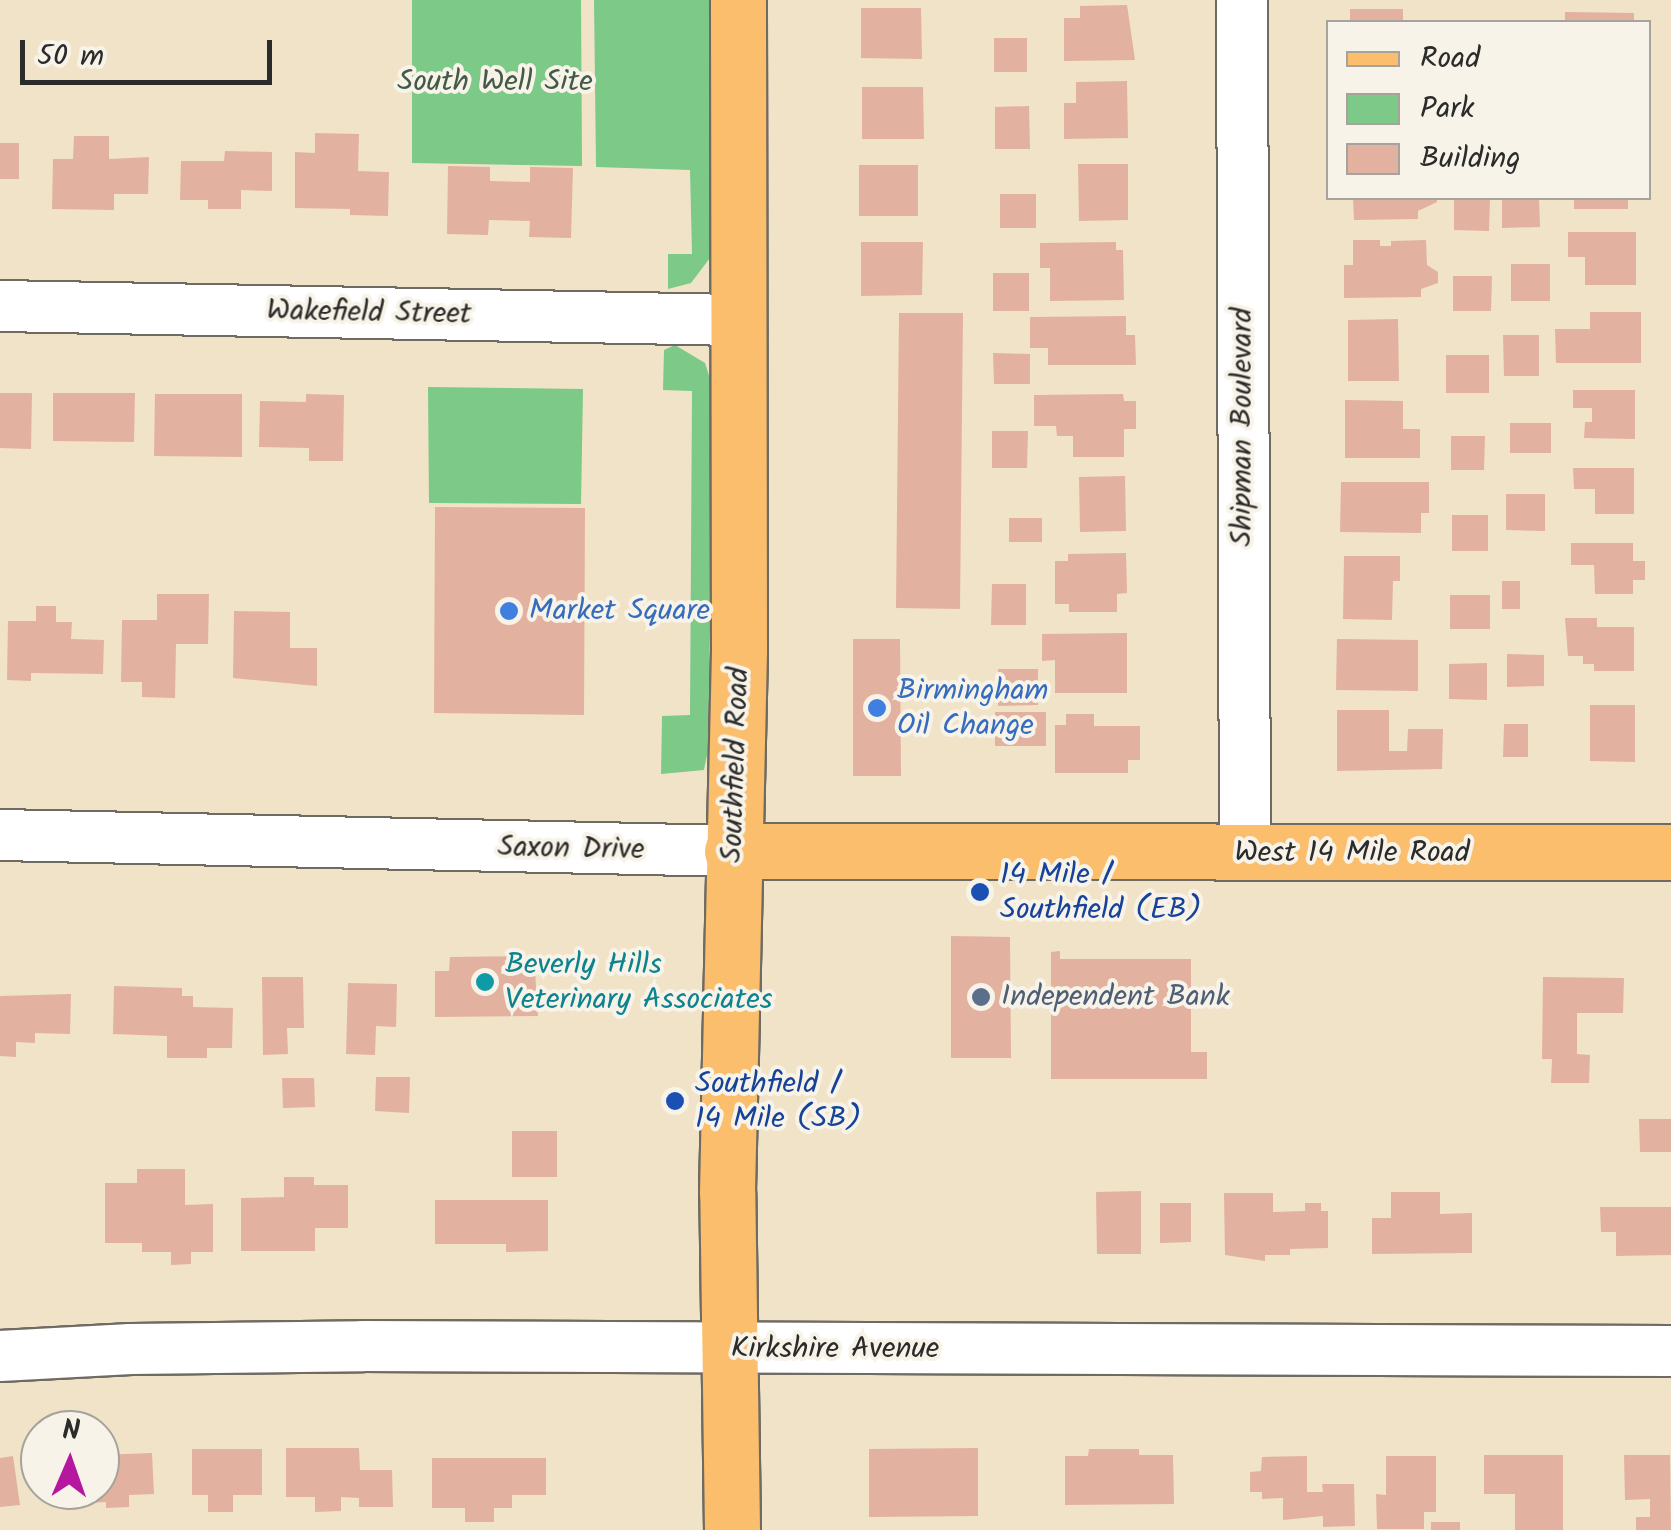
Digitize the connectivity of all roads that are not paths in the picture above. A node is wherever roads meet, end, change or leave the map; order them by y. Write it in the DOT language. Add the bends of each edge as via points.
graph roads {
  1 [pos="738,0"];
  2 [pos="1242,0"];
  3 [pos="0,306"];
  4 [pos="738,320"];
  5 [pos="0,835"];
  6 [pos="732,852"];
  7 [pos="1671,852"];
  8 [pos="1245,854"];
  9 [pos="728,1348"];
  10 [pos="1671,1351"];
  11 [pos="0,1356"];
  12 [pos="732,1530"];
  1 -- 4 [label="main road, Southfield Road"];
  2 -- 8 [label="street, Shipman Boulevard"];
  3 -- 4 [label="street, Wakefield Street"];
  4 -- 6 [label="main road, Southfield Road"];
  5 -- 6 [label="street, Saxon Drive"];
  6 -- 8 [label="main road, West 14 Mile Road"];
  6 -- 9 [label="main road, Southfield Road"];
  7 -- 8 [label="main road, West 14 Mile Road"];
  9 -- 10 [label="street, Kirkshire Avenue"];
  9 -- 11 [label="street, Kirkshire Avenue" via="344,1346"];
  9 -- 12 [label="main road, Southfield Road"];
}
